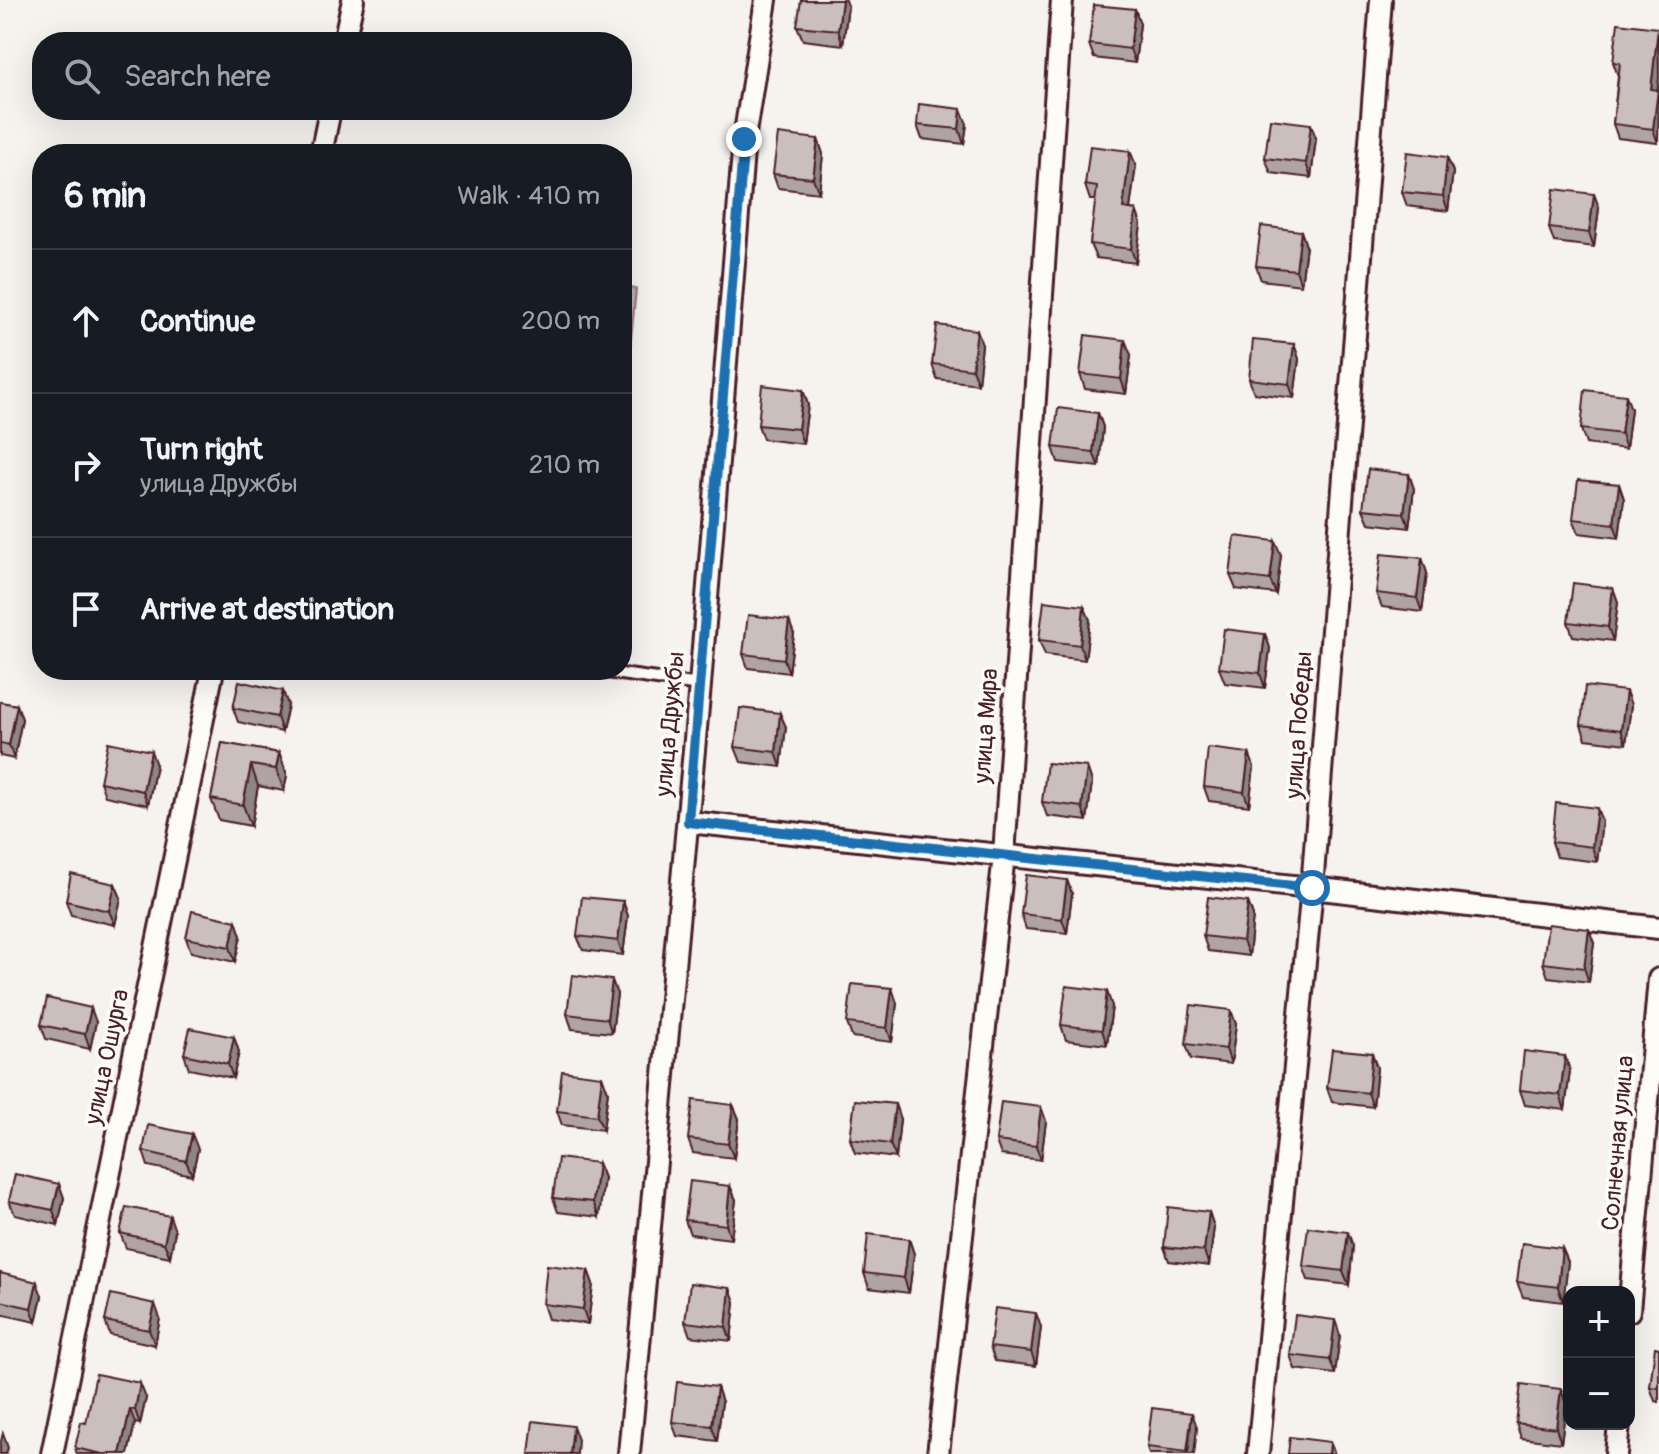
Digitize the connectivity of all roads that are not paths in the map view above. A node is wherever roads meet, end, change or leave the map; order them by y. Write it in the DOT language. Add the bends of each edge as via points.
graph roads {
  1 [pos="353,0"];
  2 [pos="766,0"];
  3 [pos="1062,0"];
  4 [pos="1381,0"];
  5 [pos="346,32"];
  6 [pos="328,120"];
  7 [pos="323,144"];
  8 [pos="632,676"];
  9 [pos="211,680"];
  10 [pos="700,685"];
  11 [pos="688,822"];
  12 [pos="1004,855"];
  13 [pos="1312,888"];
  14 [pos="1659,928"];
  15 [pos="1659,979"];
  16 [pos="1631,1286"];
  17 [pos="1618,1430"];
  18 [pos="52,1454"];
  19 [pos="629,1454"];
  20 [pos="938,1454"];
  21 [pos="1258,1454"];
  22 [pos="1616,1454"];
  1 -- 5 [label="street"];
  2 -- 10 [label="street, улица Дружбы" via="744,139"];
  3 -- 12 [label="street, улица Мира"];
  4 -- 13 [label="street, улица Победы"];
  6 -- 7 [label="street"];
  8 -- 10 [label="lane"];
  9 -- 18 [label="street, улица Ошурга"];
  10 -- 11 [label="street, улица Дружбы"];
  11 -- 12 [label="street"];
  11 -- 19 [label="street, улица Дружбы"];
  12 -- 13 [label="street"];
  12 -- 20 [label="street, улица Мира"];
  13 -- 14 [label="street"];
  13 -- 21 [label="street, улица Победы"];
  15 -- 16 [label="street, Солнечная улица"];
  17 -- 22 [label="street"];
}
